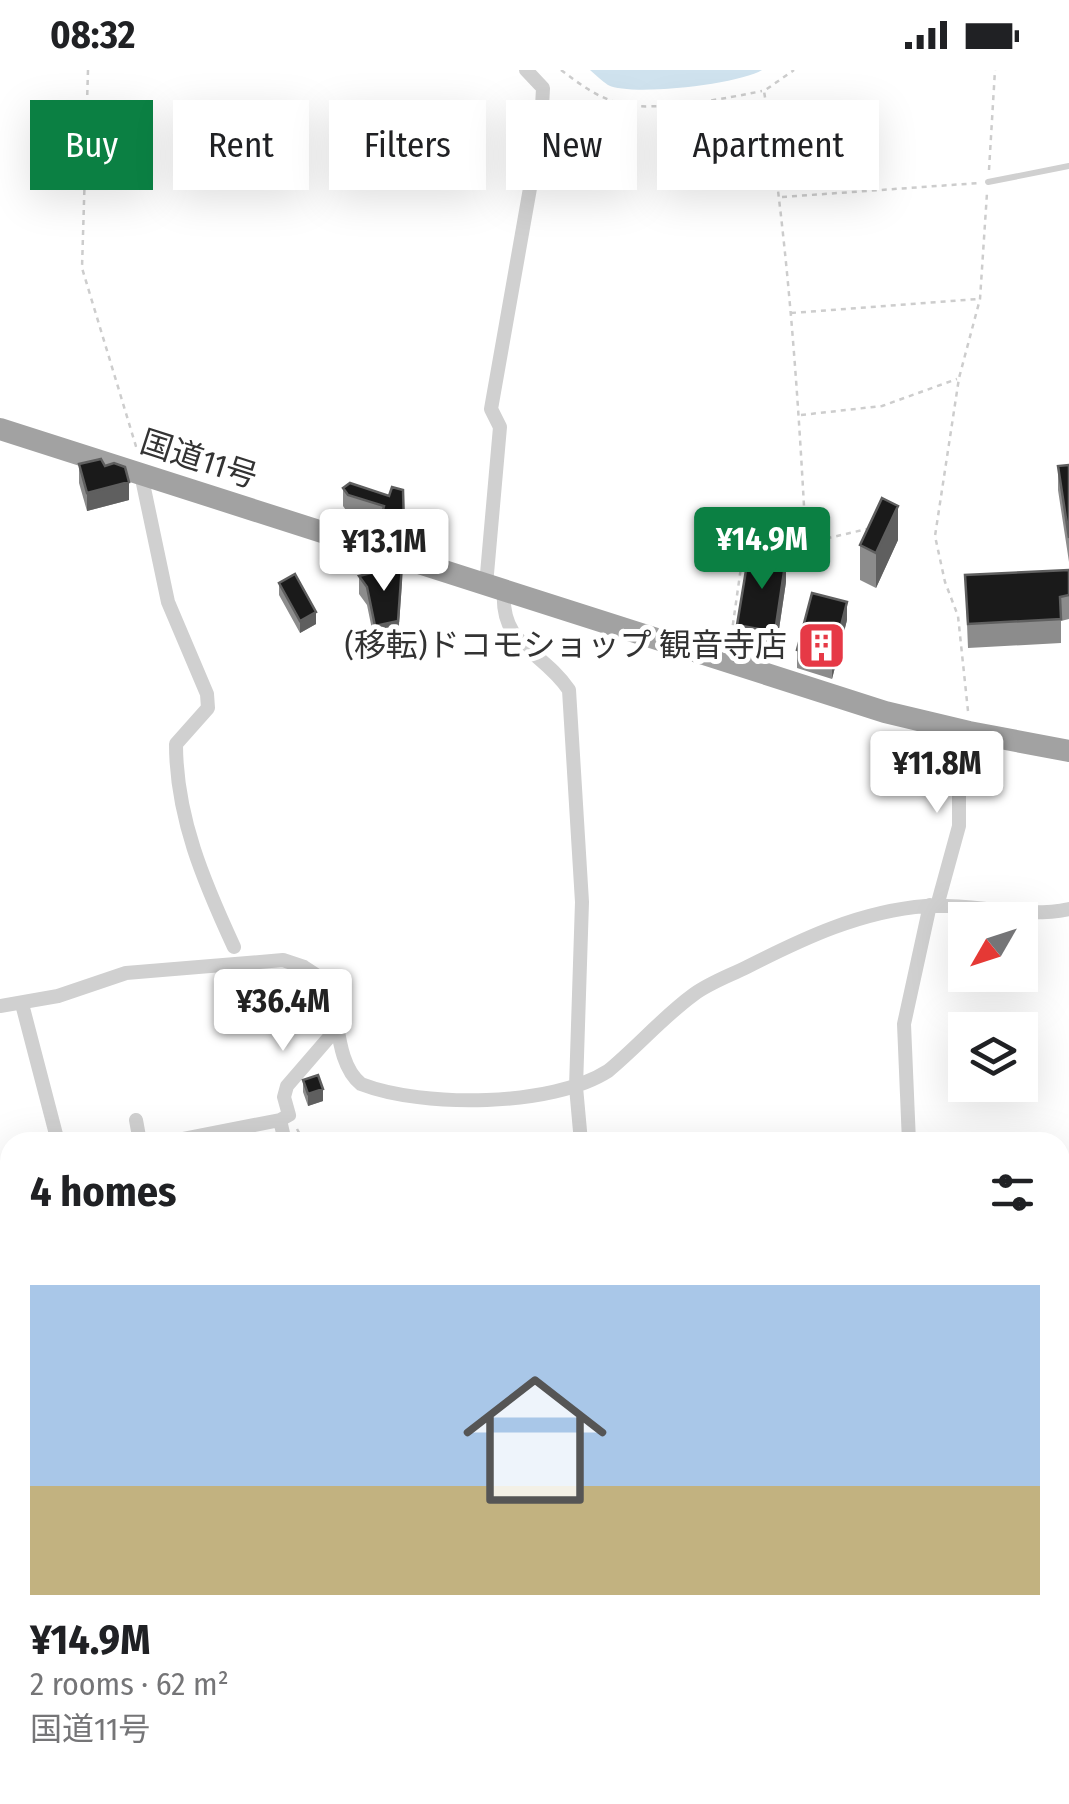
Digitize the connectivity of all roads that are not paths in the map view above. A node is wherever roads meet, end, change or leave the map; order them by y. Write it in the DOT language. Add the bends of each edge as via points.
graph roads {
  1 [pos="526,70"];
  2 [pos="1069,166"];
  3 [pos="988,182"];
  4 [pos="0,429"];
  5 [pos="142,474"];
  6 [pos="495,588"];
  7 [pos="964,731"];
  8 [pos="1069,751"];
  9 [pos="934,906"];
  10 [pos="1069,908"];
  11 [pos="234,947"];
  12 [pos="22,1004"];
  13 [pos="0,1006"];
  14 [pos="338,1027"];
  15 [pos="576,1087"];
  16 [pos="136,1120"];
  17 [pos="280,1120"];
  18 [pos="55,1132"];
  19 [pos="138,1132"];
  20 [pos="218,1132"];
  21 [pos="283,1132"];
  22 [pos="581,1132"];
  23 [pos="908,1132"];
  1 -- 6 [label="street" via="543,88 541,126 490,409 500,427"];
  2 -- 3 [label="lane"];
  4 -- 5 [label="highway, 国道11号"];
  5 -- 6 [label="highway, 国道11号"];
  5 -- 11 [label="street" via="168,602 207,694 208,708 176,744 186,817 203,878"];
  6 -- 7 [label="highway, 国道11号" via="884,712"];
  6 -- 15 [label="street" via="509,630 569,690 582,902"];
  7 -- 8 [label="highway, 国道11号"];
  7 -- 9 [label="street" via="959,826"];
  9 -- 10 [label="street" via="1013,913"];
  9 -- 15 [label="street" via="873,913 823,931 701,990 608,1072"];
  9 -- 23 [label="street" via="904,1024"];
  12 -- 13 [label="street"];
  12 -- 14 [label="street" via="126,973 283,960 327,982"];
  12 -- 18 [label="street"];
  14 -- 15 [label="street" via="354,1079 370,1088 466,1099"];
  14 -- 17 [label="street" via="287,1086 289,1115"];
  15 -- 22 [label="street"];
  16 -- 19 [label="street"];
  17 -- 20 [label="street"];
  17 -- 21 [label="street"];
}
